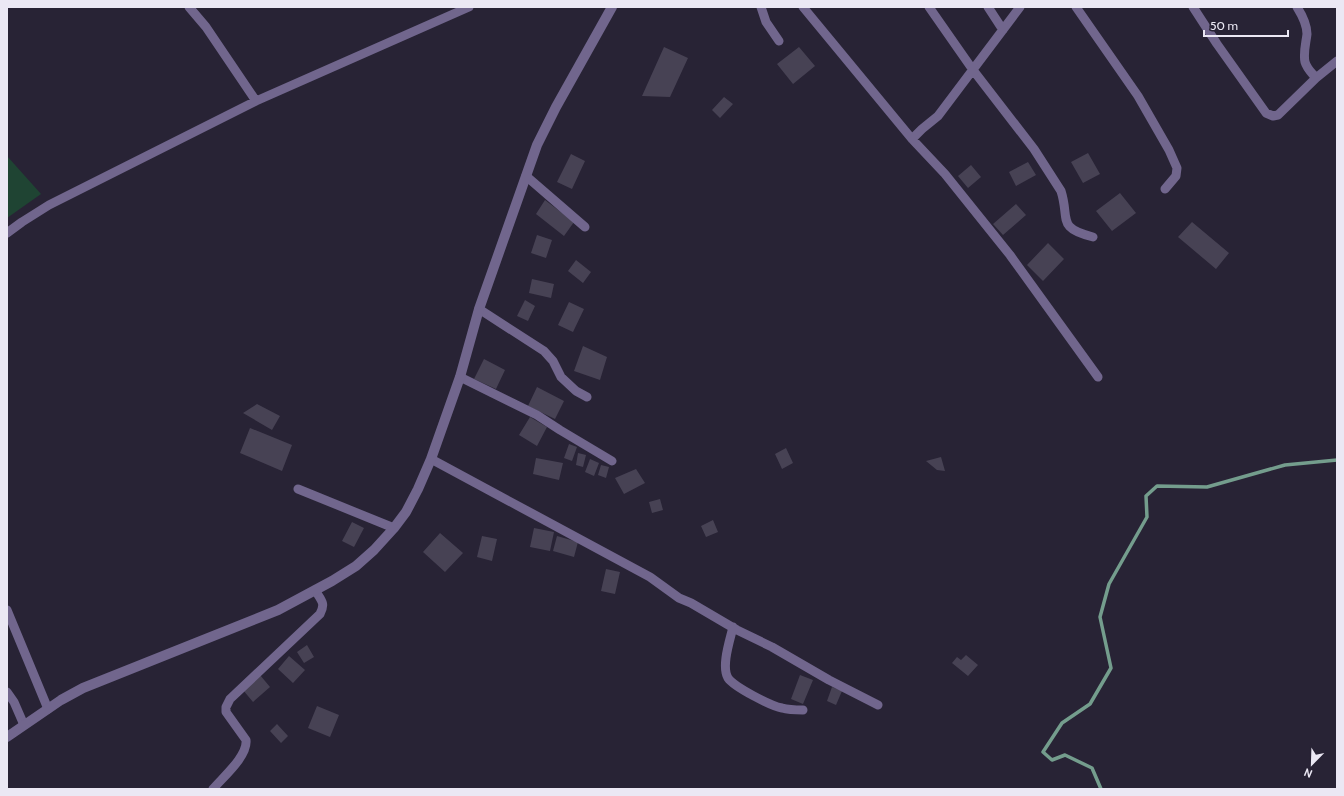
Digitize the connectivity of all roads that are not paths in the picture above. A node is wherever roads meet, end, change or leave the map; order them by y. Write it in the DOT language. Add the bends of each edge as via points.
graph roads {
  1 [pos="189,7"];
  2 [pos="469,7"];
  3 [pos="612,7"];
  4 [pos="762,7"];
  5 [pos="803,7"];
  6 [pos="929,7"];
  7 [pos="988,7"];
  8 [pos="1020,7"];
  9 [pos="1076,7"];
  10 [pos="1193,7"];
  11 [pos="1297,7"];
  12 [pos="1003,30"];
  13 [pos="779,41"];
  14 [pos="1337,61"];
  15 [pos="973,70"];
  16 [pos="1316,78"];
  17 [pos="256,101"];
  18 [pos="912,139"];
  19 [pos="526,176"];
  20 [pos="1165,189"];
  21 [pos="585,227"];
  22 [pos="7,233"];
  23 [pos="1093,237"];
  24 [pos="479,309"];
  25 [pos="460,377"];
  26 [pos="1098,377"];
  27 [pos="587,397"];
  28 [pos="431,459"];
  29 [pos="612,461"];
  30 [pos="298,489"];
  31 [pos="394,528"];
  32 [pos="315,590"];
  33 [pos="7,610"];
  34 [pos="733,627"];
  35 [pos="7,692"];
  36 [pos="878,705"];
  37 [pos="48,709"];
  38 [pos="803,710"];
  39 [pos="24,725"];
  40 [pos="7,736"];
  41 [pos="213,789"];
  1 -- 17 [label="street" via="206,27"];
  2 -- 17 [label="street"];
  3 -- 19 [label="street" via="556,107 537,145"];
  4 -- 13 [label="street" via="766,22"];
  5 -- 18 [label="street"];
  6 -- 15 [label="street"];
  7 -- 12 [label="street"];
  8 -- 12 [label="street"];
  9 -- 20 [label="street" via="1130,84 1169,150 1177,168 1176,176"];
  10 -- 16 [label="street" via="1266,113 1278,115"];
  11 -- 16 [label="street" via="1306,26 1306,63"];
  12 -- 15 [label="street"];
  14 -- 16 [label="street"];
  15 -- 18 [label="street" via="938,116"];
  15 -- 23 [label="street" via="1034,149 1061,192 1066,221 1070,227"];
  17 -- 22 [label="street" via="49,204"];
  18 -- 26 [label="street" via="945,174 1010,255"];
  19 -- 21 [label="street"];
  19 -- 24 [label="street"];
  24 -- 25 [label="street"];
  24 -- 27 [label="street" via="544,351 553,361 561,377"];
  25 -- 28 [label="street"];
  25 -- 29 [label="street" via="537,414"];
  28 -- 31 [label="street" via="406,512"];
  28 -- 34 [label="street" via="650,577 679,598"];
  30 -- 31 [label="street"];
  31 -- 32 [label="street" via="356,566"];
  32 -- 37 [label="street" via="278,610 83,688"];
  32 -- 41 [label="street" via="323,604 320,614 227,704 226,712 247,745 242,756"];
  33 -- 37 [label="street"];
  34 -- 36 [label="street"];
  34 -- 38 [label="street" via="726,653 728,679 765,702 782,708"];
  35 -- 39 [label="street"];
  37 -- 39 [label="street"];
  39 -- 40 [label="street"];
}
